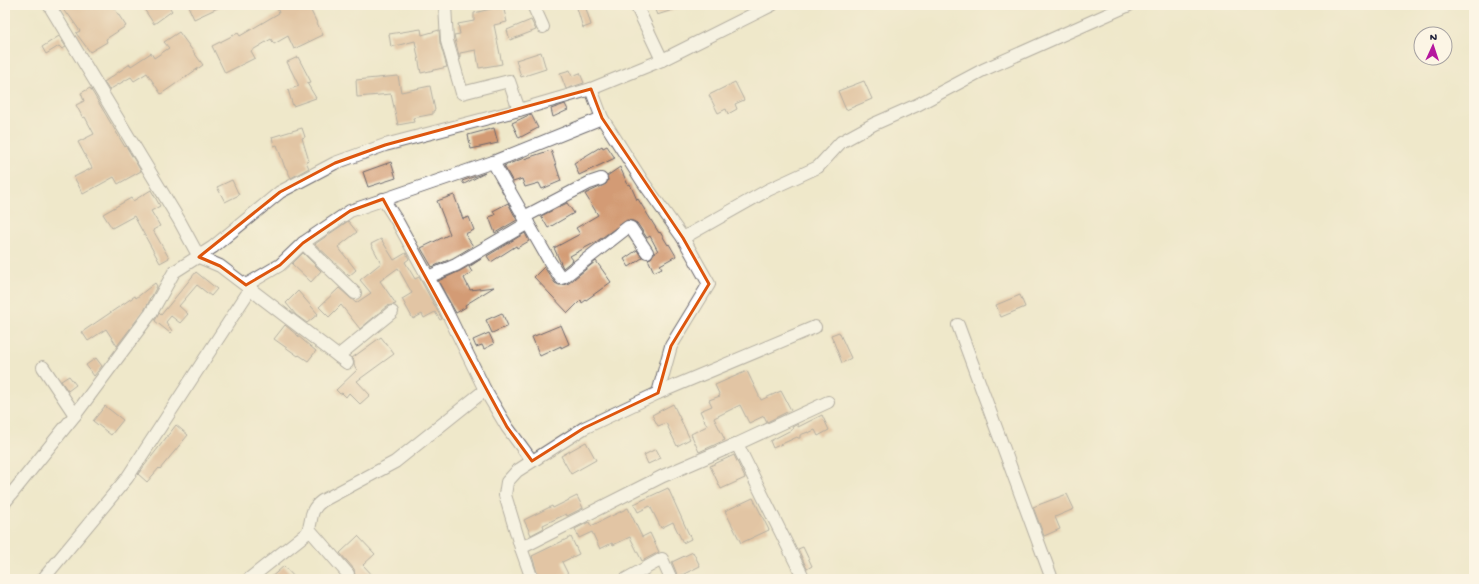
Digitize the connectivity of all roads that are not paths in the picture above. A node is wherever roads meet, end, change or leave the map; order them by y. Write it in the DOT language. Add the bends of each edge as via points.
graph roads {
  1 [pos="49,5"];
  2 [pos="445,5"];
  3 [pos="534,5"];
  4 [pos="636,5"];
  5 [pos="772,5"];
  6 [pos="1129,5"];
  7 [pos="543,27"];
  8 [pos="662,60"];
  9 [pos="591,89"];
  10 [pos="519,110"];
  11 [pos="602,118"];
  12 [pos="493,162"];
  13 [pos="602,178"];
  14 [pos="383,199"];
  15 [pos="526,220"];
  16 [pos="683,238"];
  17 [pos="303,243"];
  18 [pos="647,252"];
  19 [pos="199,257"];
  20 [pos="428,277"];
  21 [pos="248,286"];
  22 [pos="355,293"];
  23 [pos="392,312"];
  24 [pos="958,325"];
  25 [pos="815,326"];
  26 [pos="43,367"];
  27 [pos="485,390"];
  28 [pos="658,393"];
  29 [pos="828,402"];
  30 [pos="76,415"];
  31 [pos="737,444"];
  32 [pos="532,461"];
  33 [pos="5,502"];
  34 [pos="309,529"];
  35 [pos="521,548"];
  36 [pos="348,574"];
  37 [pos="47,577"];
  38 [pos="249,579"];
  39 [pos="532,579"];
  40 [pos="626,579"];
  41 [pos="671,579"];
  42 [pos="804,579"];
  43 [pos="1052,579"];
  1 -- 19 [label="street"];
  2 -- 10 [label="street" via="447,41 462,93 509,81"];
  3 -- 7 [label="street"];
  4 -- 8 [label="street"];
  5 -- 8 [label="street"];
  6 -- 16 [label="street" via="983,70 917,106 874,124 841,142 818,167 768,190"];
  8 -- 9 [label="street"];
  9 -- 10 [label="street"];
  9 -- 11 [label="street"];
  10 -- 19 [label="street" via="385,145 335,163 280,192"];
  11 -- 12 [label="street"];
  11 -- 16 [label="street"];
  12 -- 14 [label="street"];
  12 -- 15 [label="street"];
  13 -- 15 [label="street"];
  14 -- 17 [label="street" via="350,211"];
  14 -- 20 [label="street"];
  15 -- 18 [label="street" via="561,278 628,228"];
  15 -- 20 [label="street" via="456,265"];
  16 -- 28 [label="street" via="710,284 671,346"];
  17 -- 21 [label="street" via="280,265"];
  17 -- 22 [label="street"];
  19 -- 21 [label="street" via="220,266"];
  19 -- 30 [label="street" via="174,272 151,314"];
  20 -- 27 [label="street"];
  21 -- 23 [label="street" via="343,359"];
  21 -- 37 [label="street" via="127,478"];
  24 -- 43 [label="street"];
  25 -- 28 [label="street"];
  26 -- 30 [label="street"];
  27 -- 32 [label="street" via="506,427"];
  27 -- 34 [label="street" via="394,462 318,503 311,514"];
  28 -- 32 [label="street" via="584,428"];
  29 -- 31 [label="street"];
  30 -- 33 [label="street"];
  31 -- 35 [label="street" via="663,476"];
  31 -- 42 [label="street"];
  32 -- 35 [label="street" via="507,482 505,495"];
  34 -- 36 [label="street"];
  34 -- 38 [label="street"];
  35 -- 39 [label="street"];
  40 -- 41 [label="street" via="662,559"];
}
